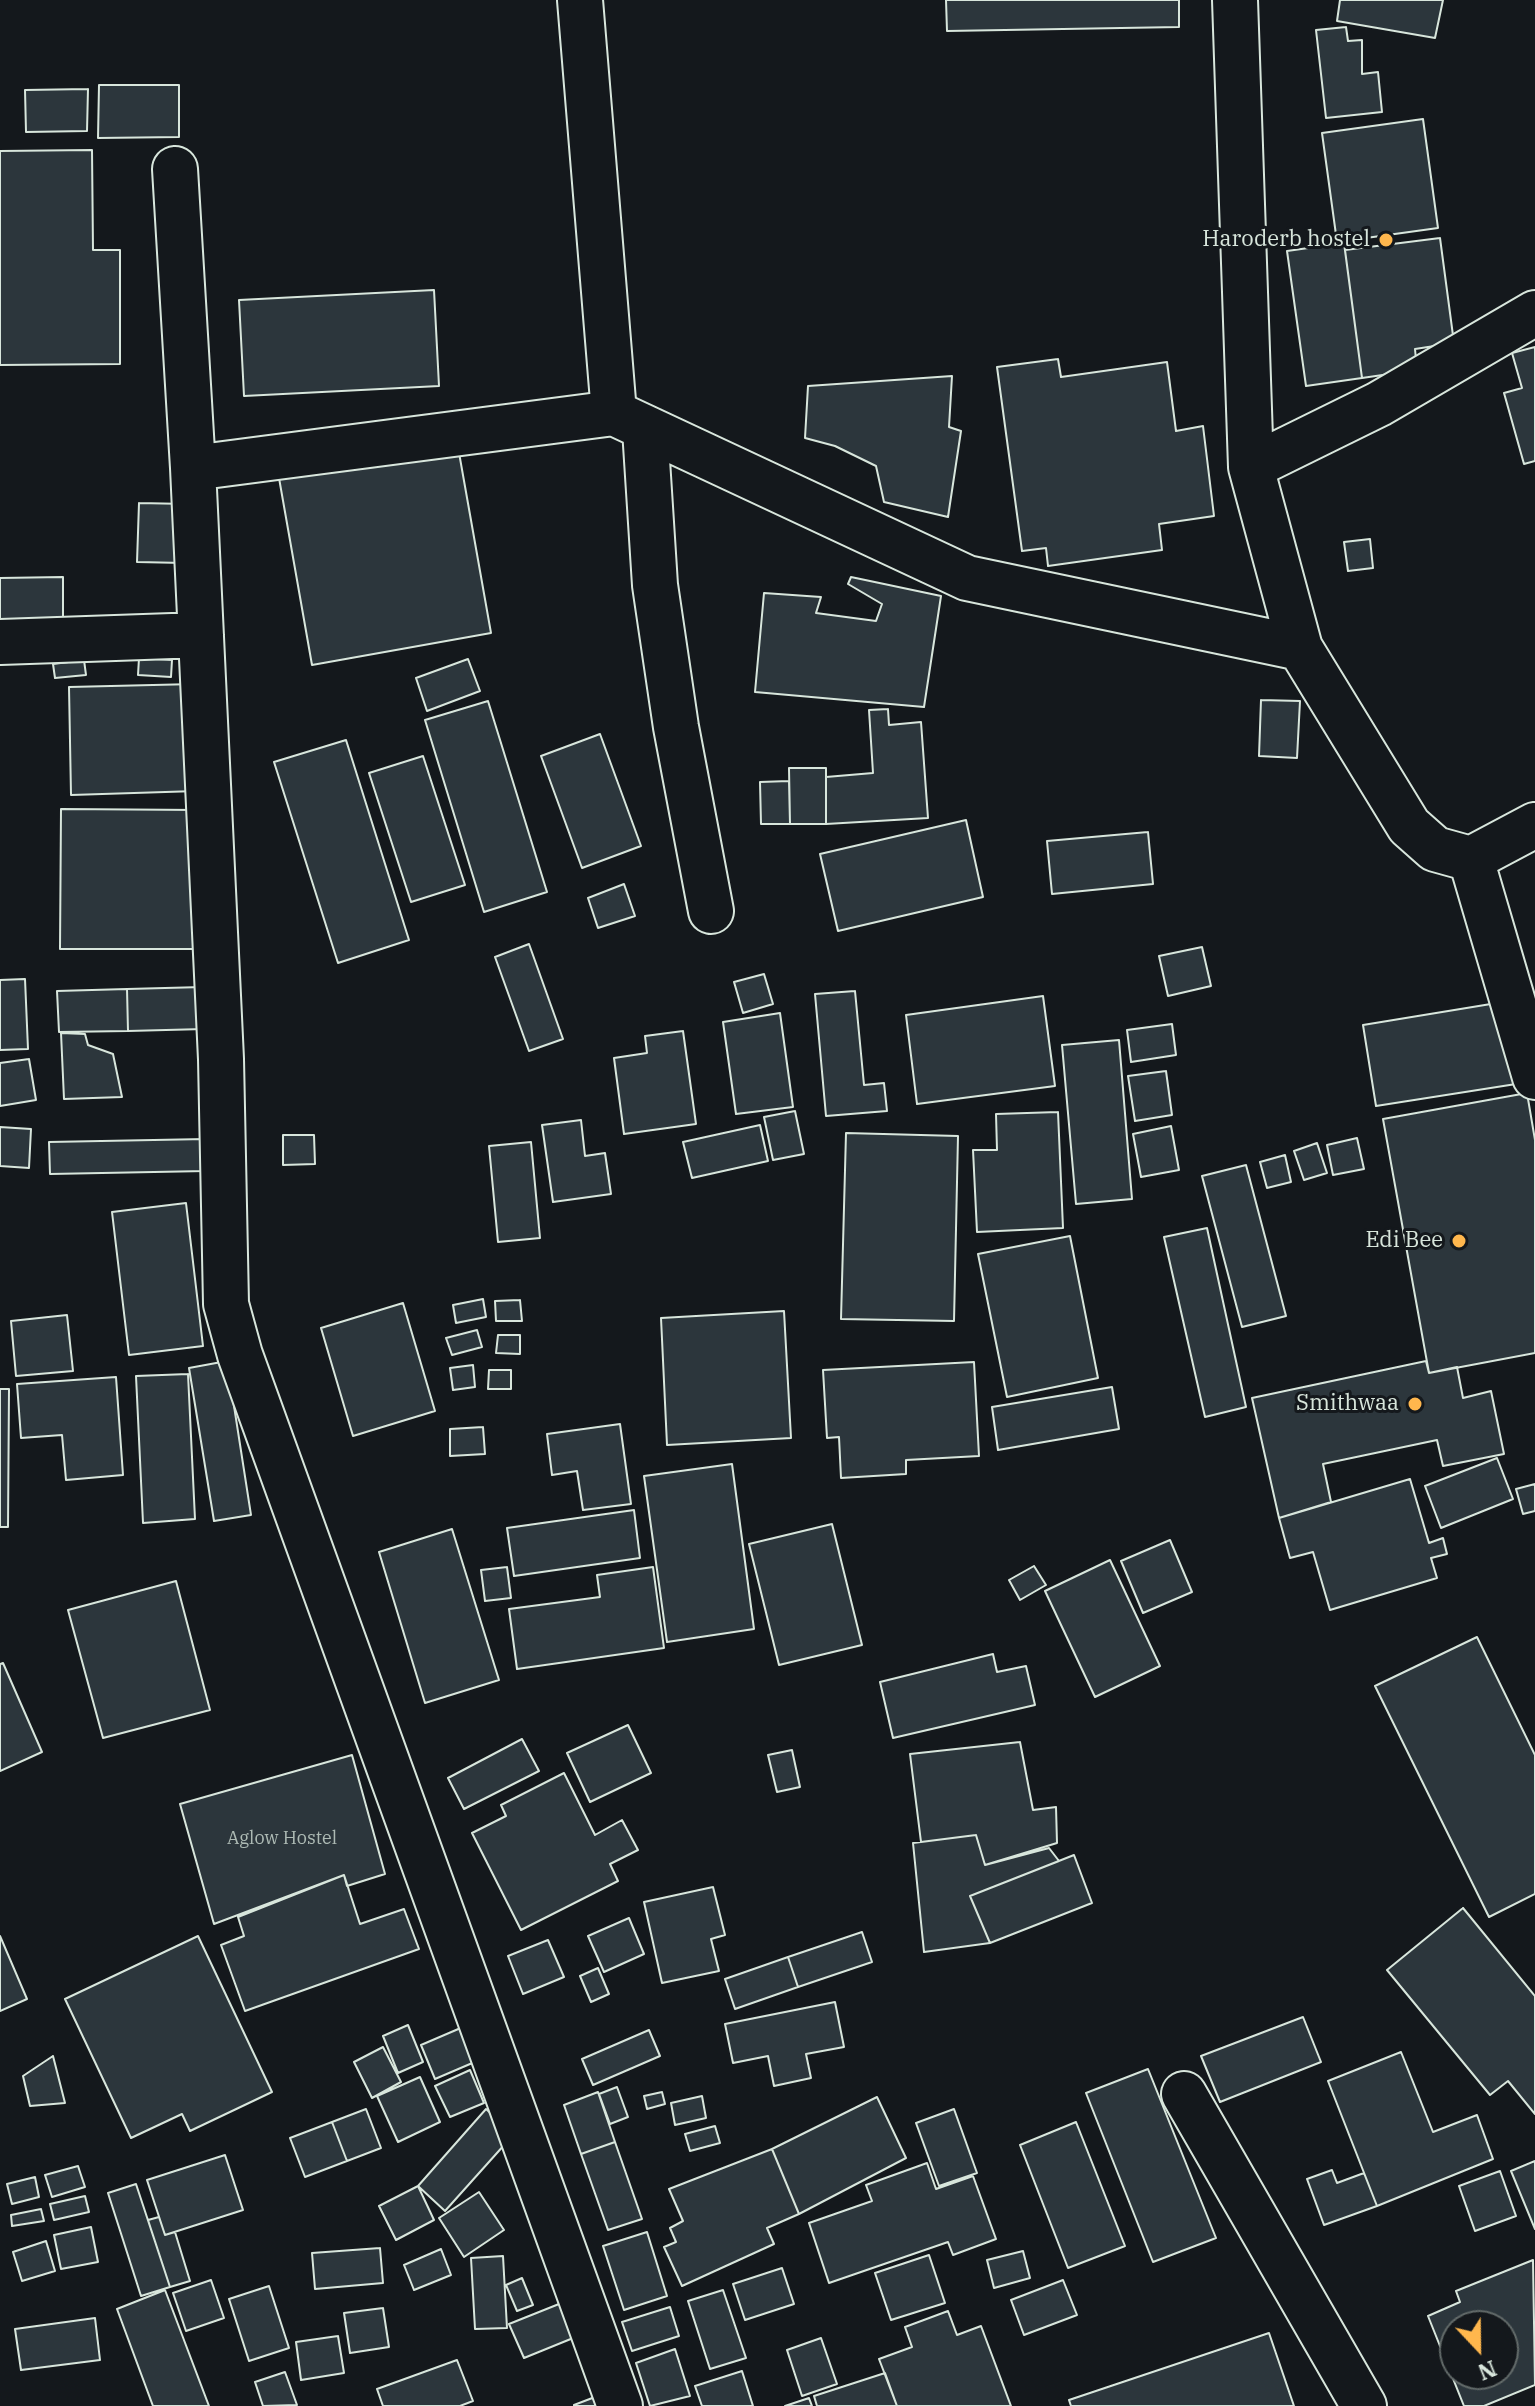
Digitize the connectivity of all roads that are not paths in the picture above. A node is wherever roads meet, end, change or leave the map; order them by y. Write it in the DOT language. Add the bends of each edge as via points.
graph roads {
  1 [pos="580,0"];
  2 [pos="1235,0"];
  3 [pos="175,169"];
  4 [pos="1535,313"];
  5 [pos="629,421"];
  6 [pos="1251,467"];
  7 [pos="193,468"];
  8 [pos="201,635"];
  9 [pos="0,642"];
  10 [pos="1300,648"];
  11 [pos="1535,825"];
  12 [pos="1471,859"];
  13 [pos="711,911"];
  14 [pos="1535,1077"];
  15 [pos="1184,2094"];
  16 [pos="620,2406"];
  17 [pos="1364,2406"];
  1 -- 5 [label="street"];
  2 -- 6 [label="street"];
  3 -- 7 [label="street"];
  4 -- 6 [label="street" via="1379,404"];
  5 -- 7 [label="street"];
  5 -- 10 [label="street" via="967,578"];
  5 -- 13 [label="street" via="676,727"];
  6 -- 10 [label="street"];
  7 -- 8 [label="street"];
  8 -- 9 [label="street"];
  8 -- 16 [label="street" via="221,1059 226,1304 244,1367"];
  10 -- 12 [label="street" via="1409,826 1435,849"];
  11 -- 12 [label="street"];
  12 -- 14 [label="street"];
  15 -- 17 [label="street"];
}
